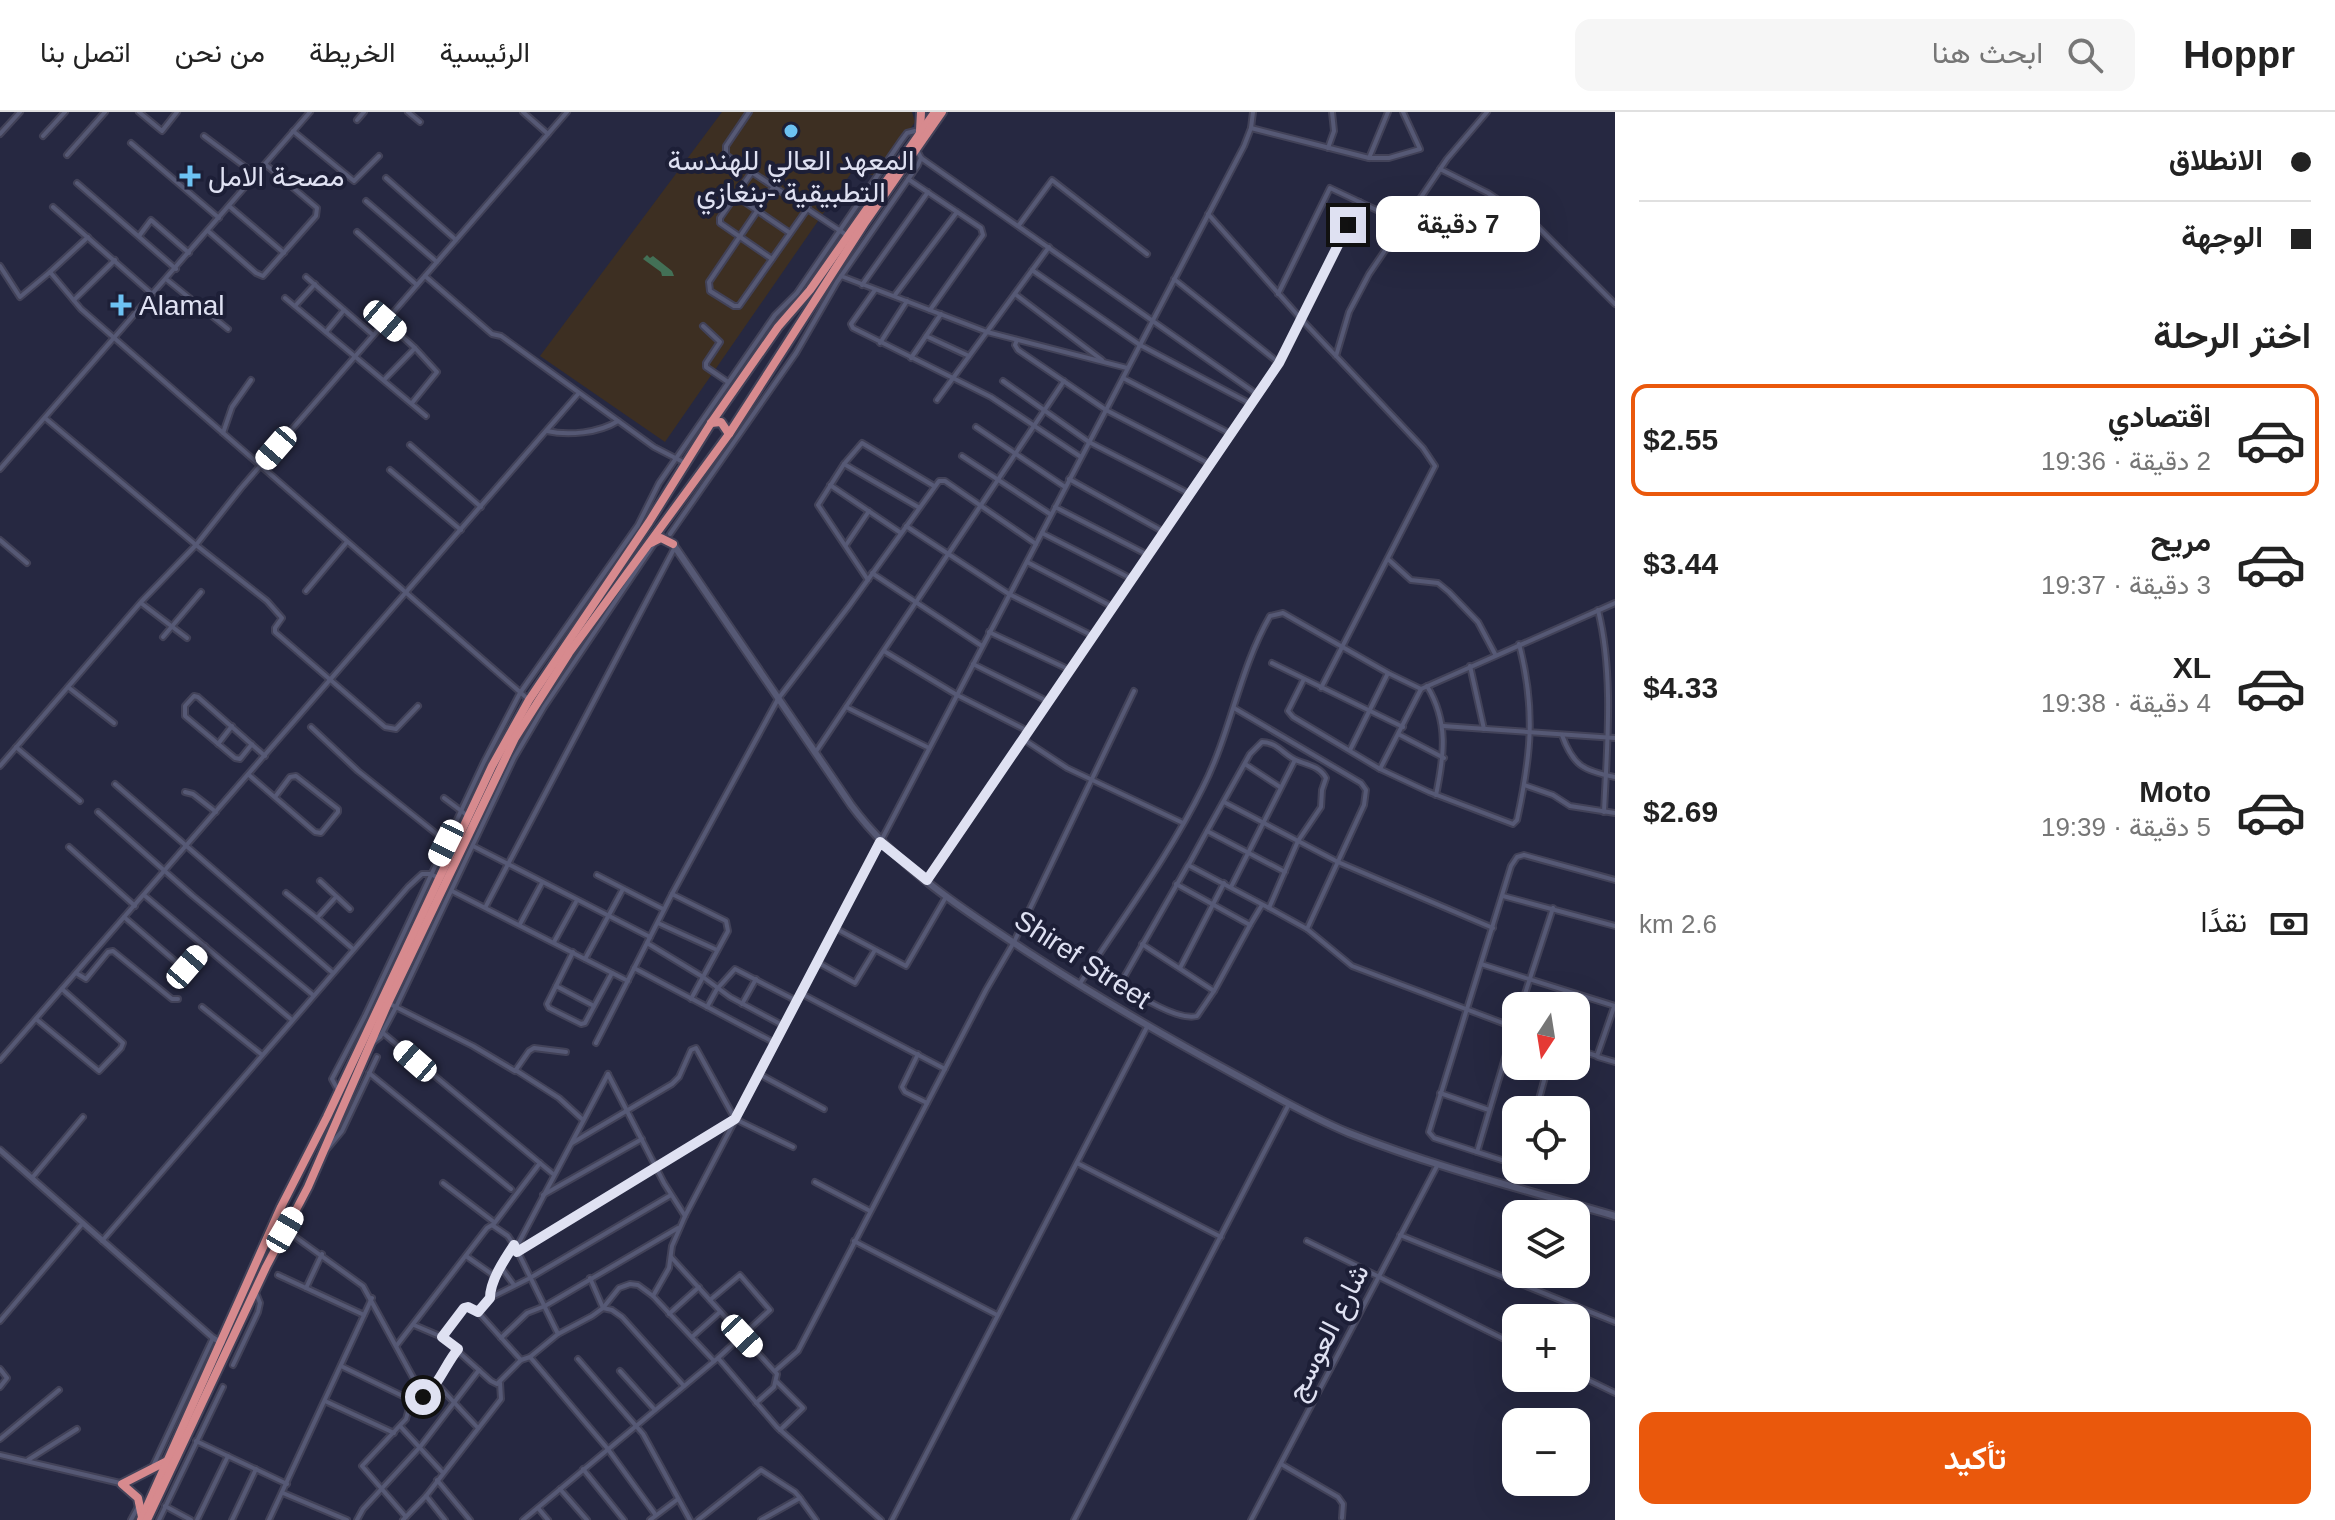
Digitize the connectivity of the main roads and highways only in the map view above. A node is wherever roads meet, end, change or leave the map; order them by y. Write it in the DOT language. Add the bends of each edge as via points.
graph roads {
  1 [pos="921,112"];
  2 [pos="935,112"];
  3 [pos="942,112"];
  4 [pos="919,134"];
  5 [pos="732,386"];
  6 [pos="750,403"];
  7 [pos="711,423"];
  8 [pos="729,434"];
  9 [pos="672,513"];
  10 [pos="674,546"];
  11 [pos="644,548"];
  12 [pos="471,819"];
  13 [pos="441,882"];
  14 [pos="295,1180"];
  15 [pos="308,1187"];
  16 [pos="281,1207"];
  17 [pos="295,1212"];
  18 [pos="1615,1216"];
  19 [pos="167,1461"];
  20 [pos="143,1519"];
  1 -- 4 [label="highway"];
  2 -- 4 [label="highway"];
  3 -- 6 [label="highway"];
  4 -- 5 [label="highway" via="844,233 810,290"];
  5 -- 6 [label="highway" via="738,401"];
  5 -- 7 [label="highway"];
  6 -- 8 [label="highway"];
  7 -- 8 [label="highway" via="721,422"];
  7 -- 12 [label="highway" via="488,764"];
  8 -- 9 [label="highway"];
  9 -- 10 [label="highway"];
  9 -- 11 [label="highway"];
  10 -- 11 [label="highway" via="658,539"];
  10 -- 18 [label="main road, Shiref Street" via="880,842 947,895 1147,1027 1346,1132"];
  11 -- 12 [label="highway" via="534,706"];
  12 -- 13 [label="highway"];
  12 -- 13 [label="highway" via="449,845"];
  13 -- 14 [label="highway"];
  13 -- 15 [label="highway" via="392,1005"];
  14 -- 15 [label="highway" via="298,1191"];
  14 -- 16 [label="highway"];
  15 -- 17 [label="highway"];
  16 -- 17 [label="highway" via="291,1202"];
  16 -- 19 [label="highway"];
  17 -- 20 [label="highway" via="160,1504"];
  19 -- 20 [label="highway"];
  19 -- 20 [label="highway" via="122,1484 140,1503"];
}
